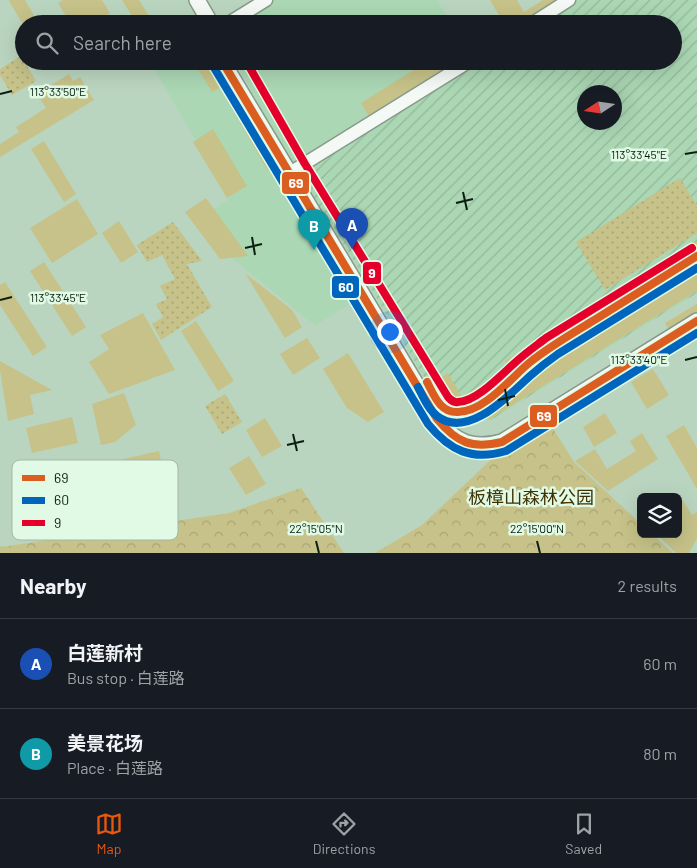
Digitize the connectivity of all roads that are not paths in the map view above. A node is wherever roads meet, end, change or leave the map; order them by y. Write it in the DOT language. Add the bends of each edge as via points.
graph roads {
  1 [pos="185,0"];
  2 [pos="197,0"];
  3 [pos="266,0"];
  4 [pos="569,0"];
  5 [pos="194,15"];
  6 [pos="206,15"];
  7 [pos="242,15"];
  8 [pos="545,15"];
  9 [pos="227,70"];
  10 [pos="239,70"];
  11 [pos="456,70"];
  12 [pos="296,169"];
  13 [pos="697,256"];
  14 [pos="697,321"];
  1 -- 5 [label="main road"];
  2 -- 6 [label="main road"];
  3 -- 7 [label="street"];
  4 -- 8 [label="street"];
  9 -- 14 [label="main road" via="437,418 459,440 484,446 502,442"];
  10 -- 12 [label="main road"];
  11 -- 12 [label="street"];
  12 -- 13 [label="main road" via="440,404 450,412 476,407 552,346"];
}
